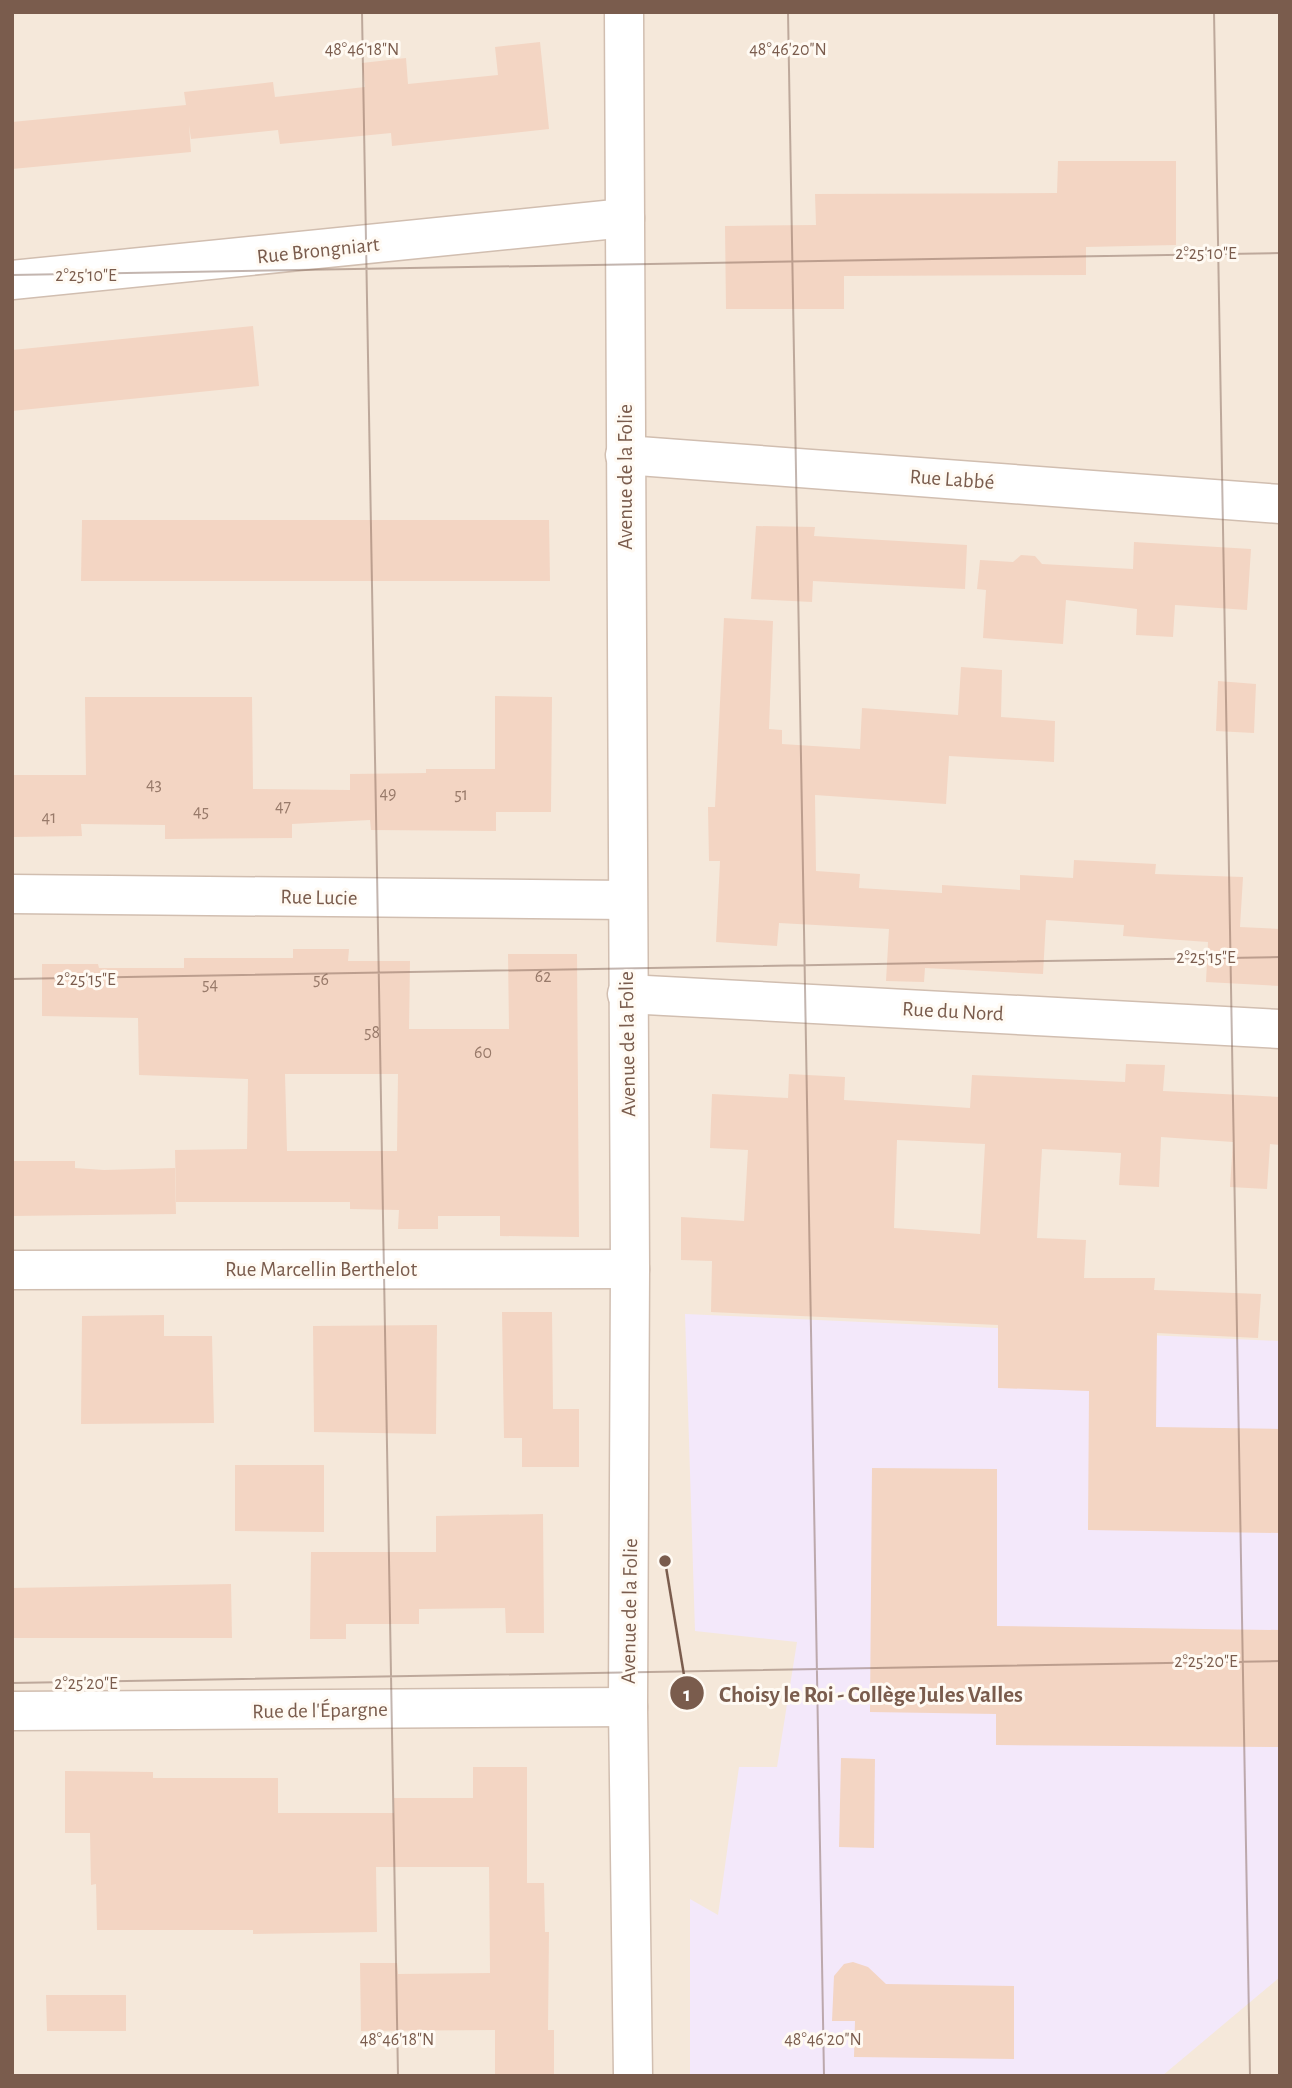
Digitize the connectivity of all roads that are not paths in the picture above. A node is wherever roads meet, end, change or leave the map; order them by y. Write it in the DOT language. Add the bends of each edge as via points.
graph roads {
  1 [pos="624,12"];
  2 [pos="625,218"];
  3 [pos="12,280"];
  4 [pos="625,455"];
  5 [pos="1280,504"];
  6 [pos="12,894"];
  7 [pos="626,900"];
  8 [pos="626,994"];
  9 [pos="1280,1029"];
  10 [pos="630,1269"];
  11 [pos="12,1270"];
  12 [pos="628,1707"];
  13 [pos="12,1711"];
  14 [pos="633,2076"];
  1 -- 2 [label="street, Avenue de la Folie"];
  2 -- 3 [label="street, Rue Brongniart"];
  2 -- 4 [label="street, Avenue de la Folie"];
  4 -- 5 [label="street, Rue Labbé"];
  4 -- 7 [label="street, Avenue de la Folie"];
  6 -- 7 [label="street, Rue Lucie"];
  7 -- 8 [label="street, Avenue de la Folie"];
  8 -- 9 [label="street, Rue du Nord"];
  8 -- 10 [label="street, Avenue de la Folie"];
  10 -- 11 [label="street, Rue Marcellin Berthelot"];
  10 -- 12 [label="street, Avenue de la Folie"];
  12 -- 13 [label="street, Rue de l'Épargne"];
  12 -- 14 [label="street, Avenue de la Folie"];
}
